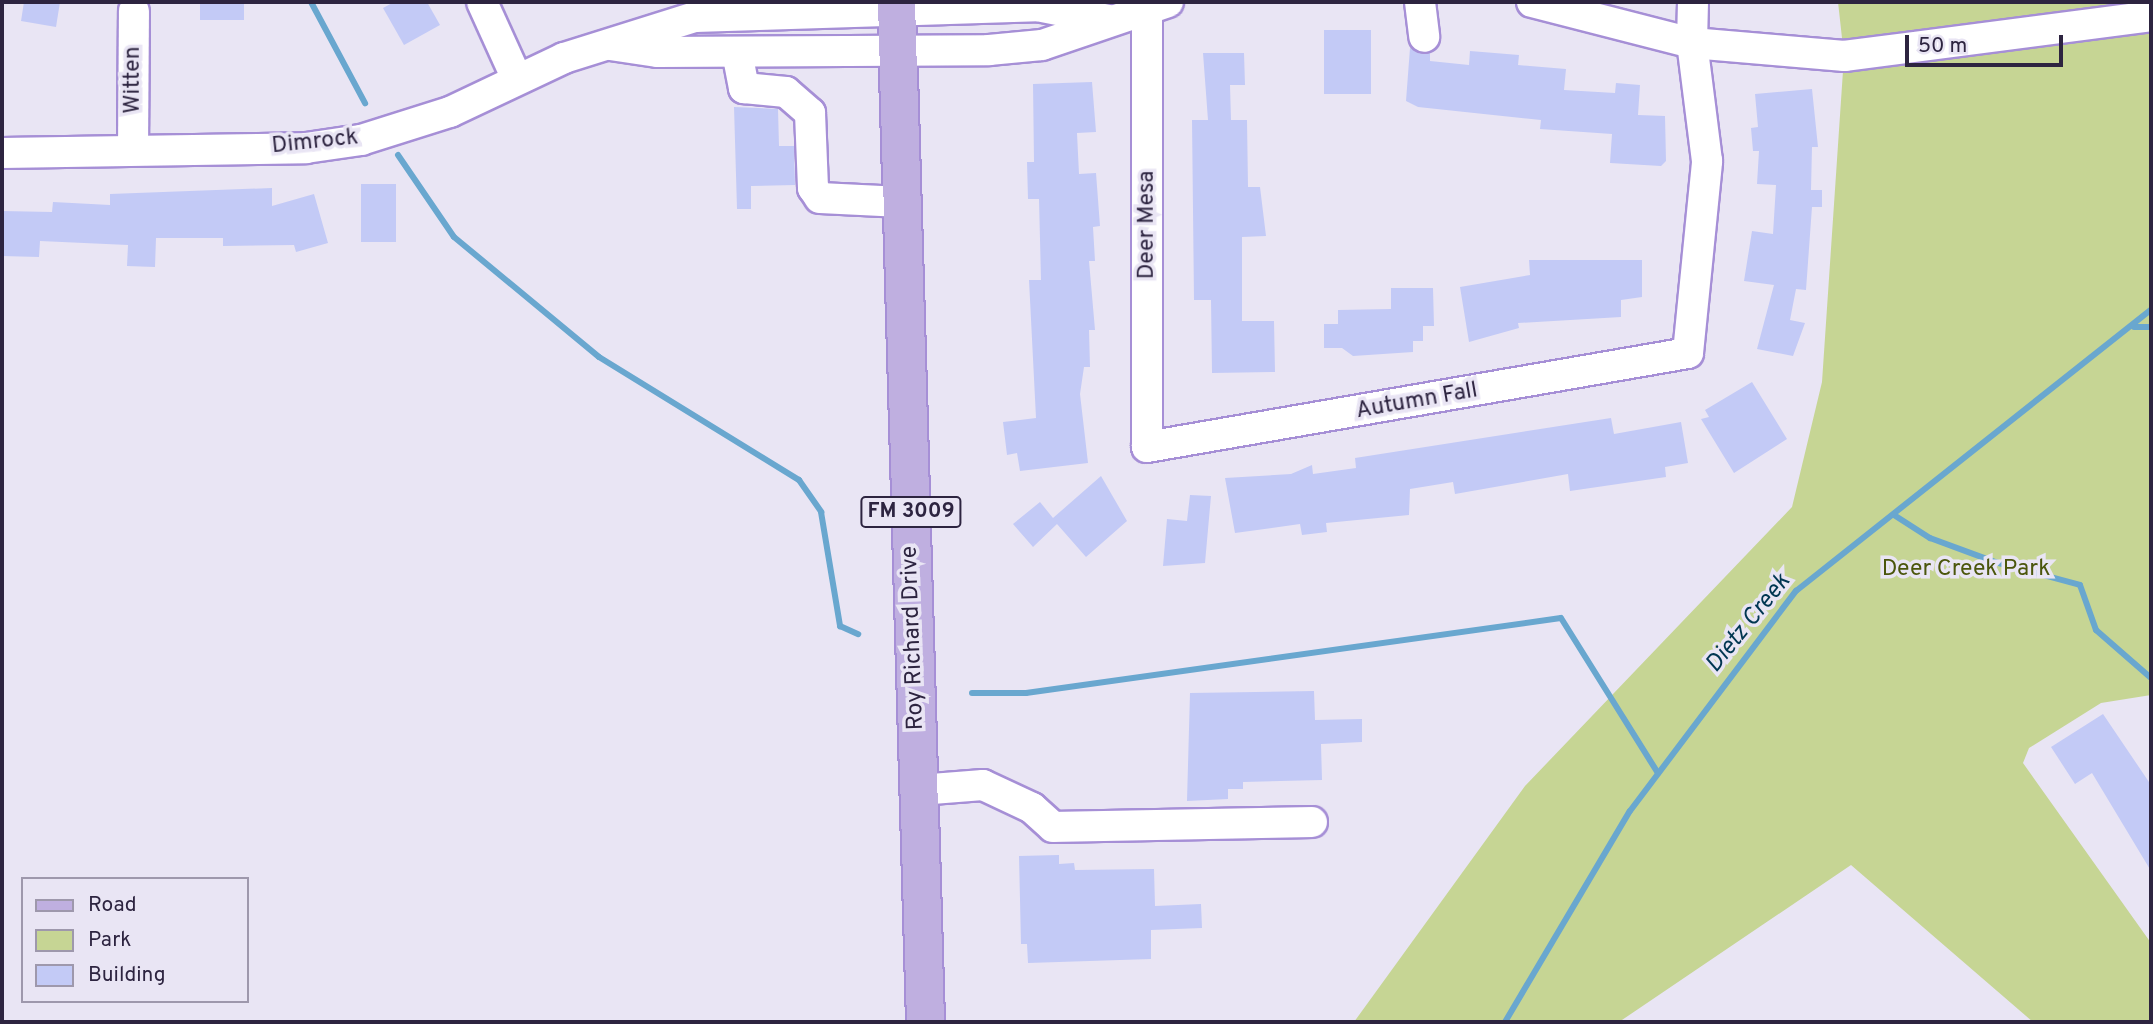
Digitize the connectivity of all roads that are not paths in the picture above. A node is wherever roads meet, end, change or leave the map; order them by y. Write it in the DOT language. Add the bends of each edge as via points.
graph roads {
  1 [pos="482,2"];
  2 [pos="1420,2"];
  3 [pos="1532,2"];
  4 [pos="1693,2"];
  5 [pos="1154,4"];
  6 [pos="896,6"];
  7 [pos="134,11"];
  8 [pos="2151,16"];
  9 [pos="1109,20"];
  10 [pos="1424,37"];
  11 [pos="1692,43"];
  12 [pos="610,45"];
  13 [pos="897,51"];
  14 [pos="737,52"];
  15 [pos="517,79"];
  16 [pos="134,150"];
  17 [pos="2,153"];
  18 [pos="902,202"];
  19 [pos="1147,447"];
  20 [pos="919,790"];
  21 [pos="1312,822"];
  22 [pos="925,1022"];
  1 -- 15 [label="street"];
  2 -- 10 [label="street"];
  3 -- 11 [label="street"];
  4 -- 11 [label="street"];
  5 -- 9 [label="street, Dimrock"];
  5 -- 19 [label="street, Deer Mesa"];
  6 -- 9 [label="street, Dimrock" via="1037,6"];
  6 -- 12 [label="street, Dimrock" via="695,17"];
  6 -- 13 [label="main road, Roy Richard Drive / FM 3009"];
  7 -- 16 [label="street, Witten"];
  8 -- 11 [label="street" via="1844,56"];
  9 -- 13 [label="street, Dimrock" via="1042,45"];
  11 -- 19 [label="street, Autumn Fall" via="1707,161 1688,353"];
  12 -- 14 [label="street, Dimrock"];
  12 -- 15 [label="street, Dimrock"];
  13 -- 14 [label="street, Dimrock"];
  13 -- 18 [label="main road, Roy Richard Drive / FM 3009"];
  14 -- 18 [label="street" via="744,88 786,92 810,113 813,188 820,198"];
  15 -- 16 [label="street, Dimrock" via="450,112 361,140 306,148"];
  16 -- 17 [label="street, Dimrock"];
  18 -- 20 [label="main road, Roy Richard Drive / FM 3009"];
  20 -- 21 [label="street" via="984,785 1032,808 1053,827"];
  20 -- 22 [label="main road, Roy Richard Drive / FM 3009"];
}
